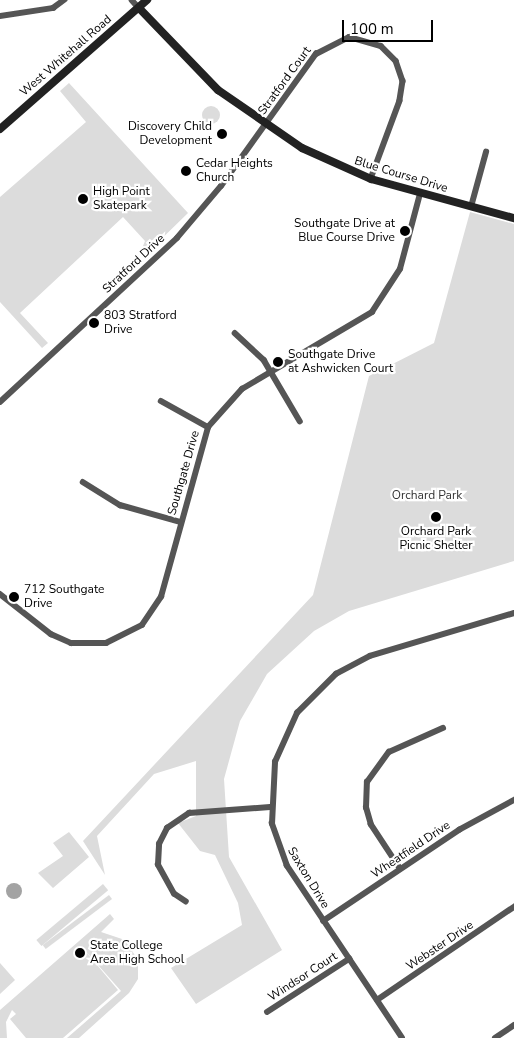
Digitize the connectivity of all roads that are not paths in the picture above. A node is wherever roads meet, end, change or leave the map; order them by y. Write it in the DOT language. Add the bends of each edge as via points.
graph roads {
  1 [pos="64,0"];
  2 [pos="132,0"];
  3 [pos="148,0"];
  4 [pos="139,8"];
  5 [pos="0,16"];
  6 [pos="265,126"];
  7 [pos="0,129"];
  8 [pos="486,152"];
  9 [pos="371,179"];
  10 [pos="420,194"];
  11 [pos="471,207"];
  12 [pos="514,218"];
  13 [pos="235,333"];
  14 [pos="270,372"];
  15 [pos="161,401"];
  16 [pos="0,402"];
  17 [pos="300,421"];
  18 [pos="208,428"];
  19 [pos="83,482"];
  20 [pos="181,522"];
  21 [pos="0,594"];
  22 [pos="514,613"];
  23 [pos="443,728"];
  24 [pos="514,800"];
  25 [pos="270,807"];
  26 [pos="400,869"];
  27 [pos="186,902"];
  28 [pos="514,908"];
  29 [pos="323,921"];
  30 [pos="349,959"];
  31 [pos="377,1000"];
  32 [pos="267,1012"];
  33 [pos="514,1025"];
  34 [pos="402,1038"];
  35 [pos="495,1038"];
  1 -- 5 [label="street" via="53,8"];
  2 -- 4 [label="street, Blue Course Drive"];
  3 -- 4 [label="main road, West Whitehall Road"];
  4 -- 6 [label="main road, Blue Course Drive" via="192,67"];
  4 -- 7 [label="main road, West Whitehall Road"];
  6 -- 9 [label="main road, Blue Course Drive"];
  6 -- 9 [label="street, Stratford Court" via="326,46 349,37 372,41 396,62 402,87"];
  6 -- 16 [label="street, Stratford Drive" via="178,238"];
  8 -- 11 [label="street"];
  9 -- 10 [label="main road, Blue Course Drive"];
  10 -- 11 [label="main road, Blue Course Drive"];
  10 -- 14 [label="street, Southgate Drive" via="400,270 372,312 348,330"];
  11 -- 12 [label="main road, Blue Course Drive"];
  13 -- 14 [label="street" via="254,348"];
  14 -- 17 [label="street"];
  14 -- 18 [label="street, Southgate Drive" via="228,401"];
  15 -- 18 [label="street"];
  18 -- 20 [label="street, Southgate Drive"];
  19 -- 20 [label="street" via="120,505"];
  20 -- 21 [label="street, Southgate Drive" via="156,608 142,625 115,641 96,645 65,641"];
  22 -- 25 [label="street, Saxton Drive" via="370,656 323,684 297,713 282,741 271,783"];
  23 -- 26 [label="street" via="389,752 367,782 366,808 371,825"];
  24 -- 26 [label="street, Wheatfield Drive"];
  25 -- 27 [label="street" via="194,812 168,828 159,844 158,865 174,894"];
  25 -- 29 [label="street, Saxton Drive" via="281,852"];
  26 -- 29 [label="street, Wheatfield Drive"];
  28 -- 31 [label="street, Webster Drive"];
  29 -- 30 [label="street, Saxton Drive"];
  30 -- 31 [label="street, Saxton Drive"];
  30 -- 32 [label="street, Windsor Court"];
  31 -- 34 [label="street, Saxton Drive"];
  33 -- 35 [label="street"];
}
